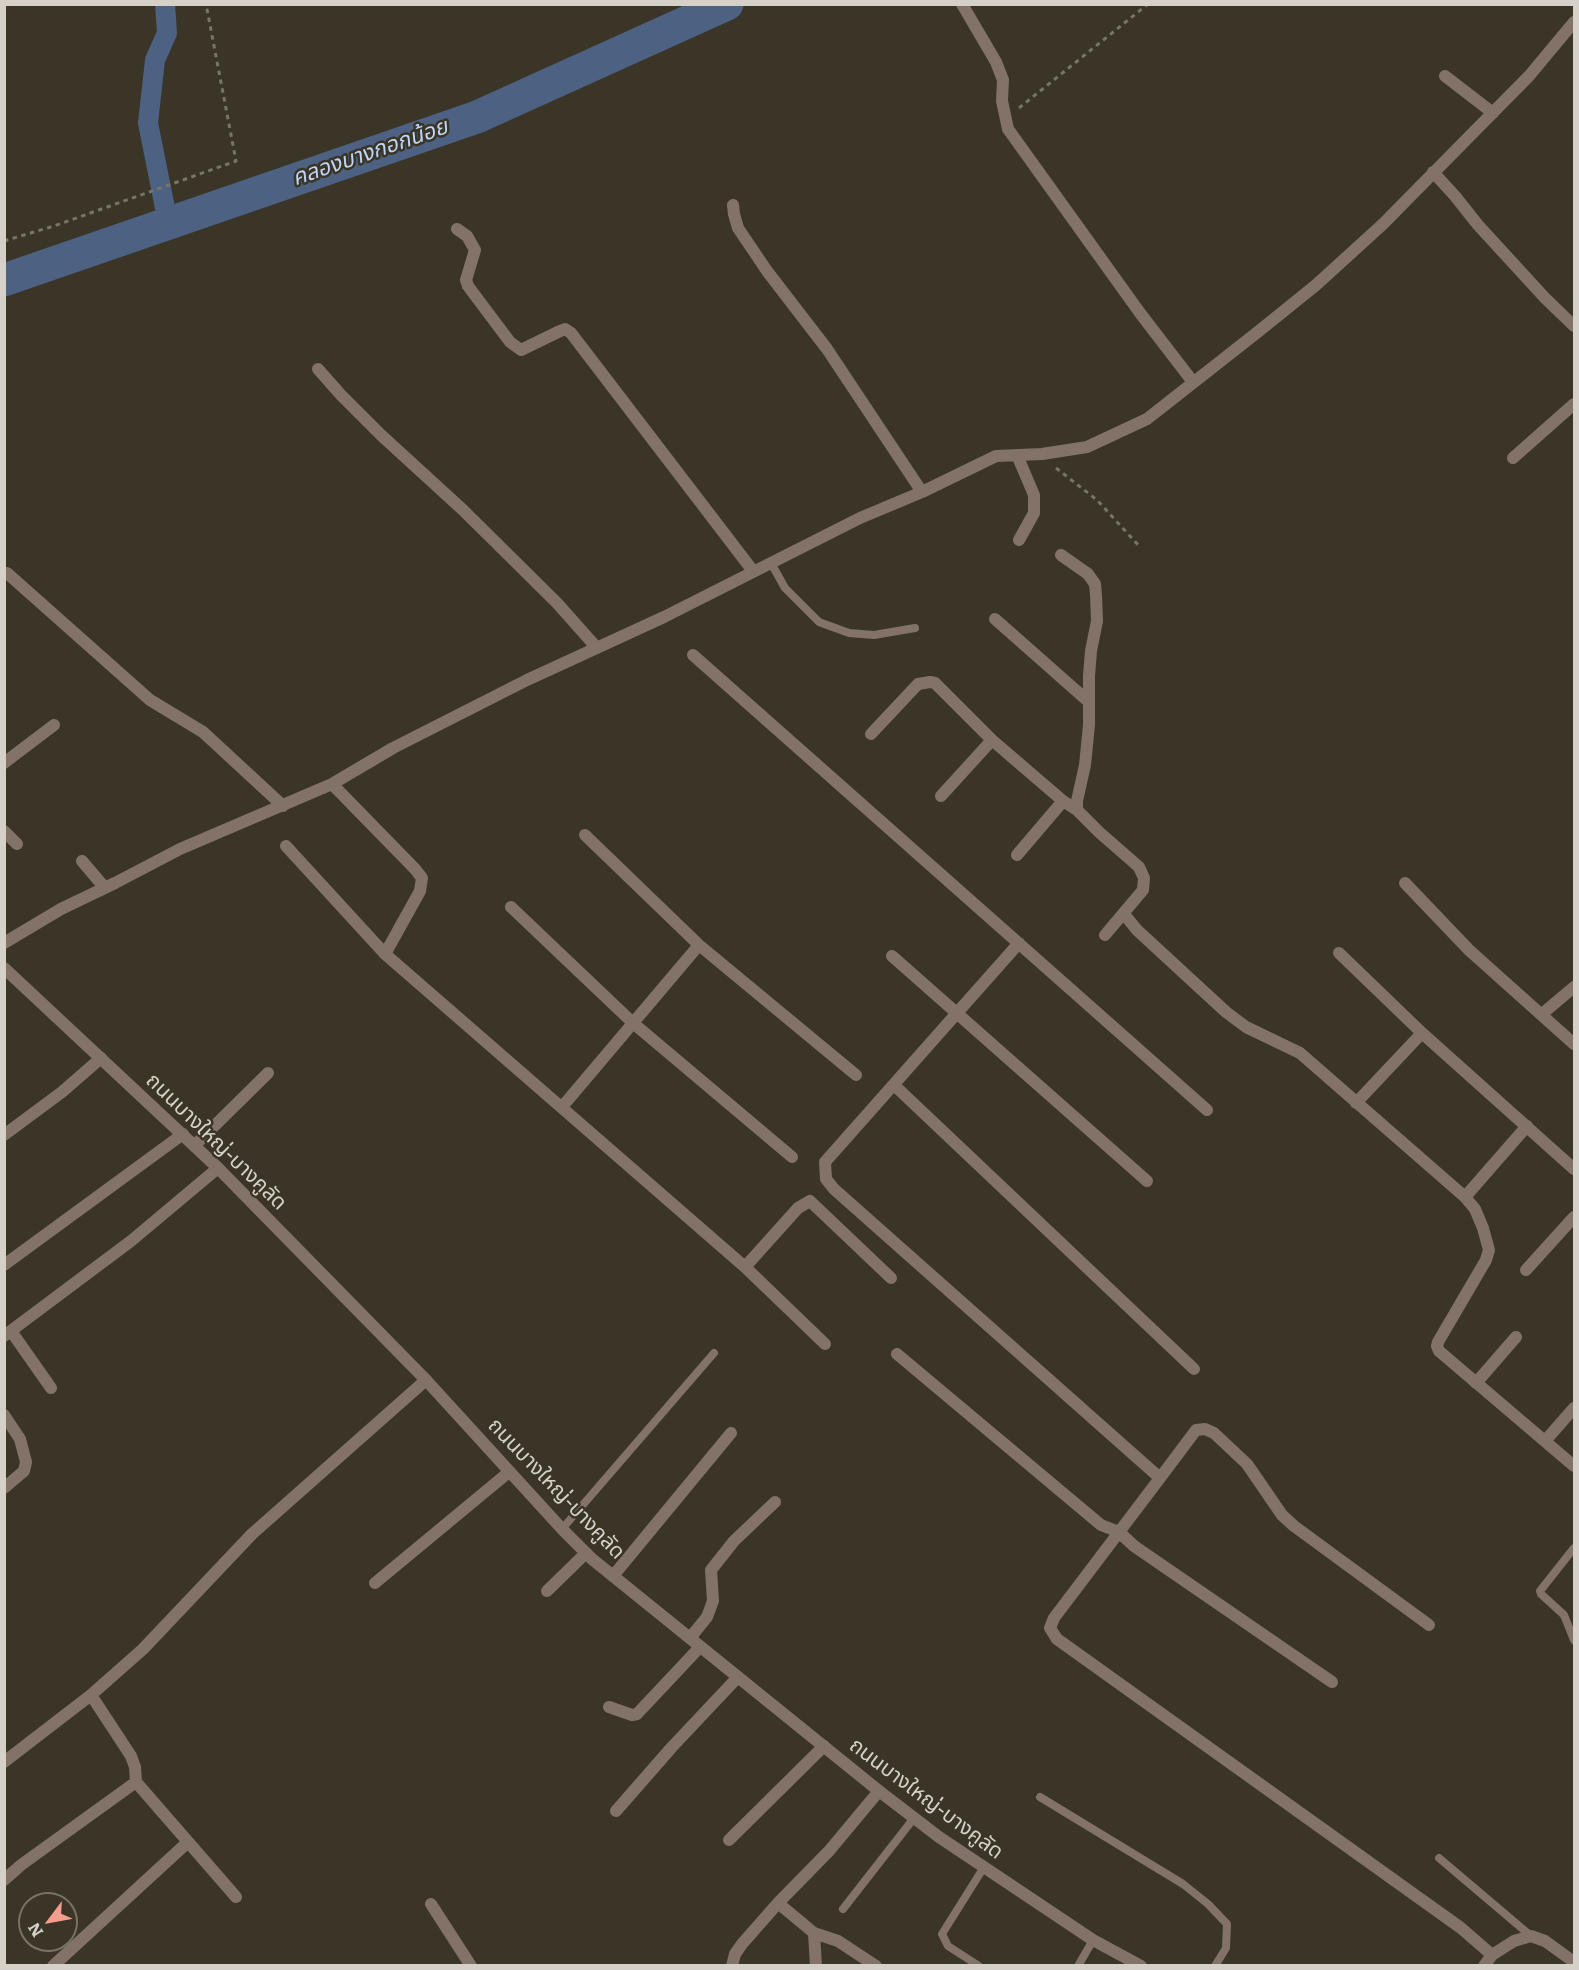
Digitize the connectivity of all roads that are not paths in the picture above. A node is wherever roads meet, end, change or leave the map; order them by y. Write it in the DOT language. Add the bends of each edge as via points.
graph roads {
  1 [pos="962,4"];
  2 [pos="1575,22"];
  3 [pos="1445,76"];
  4 [pos="1493,113"];
  5 [pos="1433,172"];
  6 [pos="733,205"];
  7 [pos="457,229"];
  8 [pos="1575,326"];
  9 [pos="318,369"];
  10 [pos="1193,382"];
  11 [pos="1575,404"];
  12 [pos="1017,455"];
  13 [pos="1513,458"];
  14 [pos="922,492"];
  15 [pos="1019,540"];
  16 [pos="1062,555"];
  17 [pos="771,563"];
  18 [pos="753,572"];
  19 [pos="7,573"];
  20 [pos="994,619"];
  21 [pos="915,628"];
  22 [pos="597,648"];
  23 [pos="693,655"];
  24 [pos="1089,702"];
  25 [pos="54,725"];
  26 [pos="871,734"];
  27 [pos="992,740"];
  28 [pos="4,763"];
  29 [pos="332,784"];
  30 [pos="941,796"];
  31 [pos="1063,801"];
  32 [pos="283,806"];
  33 [pos="1077,810"];
  34 [pos="4,831"];
  35 [pos="585,835"];
  36 [pos="17,844"];
  37 [pos="286,846"];
  38 [pos="1017,855"];
  39 [pos="82,861"];
  40 [pos="1405,883"];
  41 [pos="105,888"];
  42 [pos="511,907"];
  43 [pos="1124,914"];
  44 [pos="1105,934"];
  45 [pos="4,943"];
  46 [pos="1019,943"];
  47 [pos="699,945"];
  48 [pos="1339,953"];
  49 [pos="385,954"];
  50 [pos="892,956"];
  51 [pos="4,968"];
  52 [pos="1575,987"];
  53 [pos="957,1013"];
  54 [pos="1542,1014"];
  55 [pos="633,1023"];
  56 [pos="1422,1033"];
  57 [pos="1575,1044"];
  58 [pos="102,1058"];
  59 [pos="268,1073"];
  60 [pos="856,1075"];
  61 [pos="894,1085"];
  62 [pos="1356,1103"];
  63 [pos="562,1107"];
  64 [pos="1207,1110"];
  65 [pos="1527,1126"];
  66 [pos="183,1134"];
  67 [pos="4,1135"];
  68 [pos="195,1145"];
  69 [pos="792,1157"];
  70 [pos="218,1168"];
  71 [pos="1575,1169"];
  72 [pos="1147,1181"];
  73 [pos="1465,1197"];
  74 [pos="1575,1217"];
  75 [pos="4,1265"];
  76 [pos="745,1267"];
  77 [pos="1526,1270"];
  78 [pos="891,1278"];
  79 [pos="8,1334"];
  80 [pos="1516,1337"];
  81 [pos="825,1344"];
  82 [pos="714,1353"];
  83 [pos="897,1354"];
  84 [pos="1194,1369"];
  85 [pos="426,1380"];
  86 [pos="1476,1383"];
  87 [pos="51,1388"];
  88 [pos="1575,1408"];
  89 [pos="4,1415"];
  90 [pos="731,1433"];
  91 [pos="1545,1441"];
  92 [pos="1575,1466"];
  93 [pos="509,1472"];
  94 [pos="1160,1478"];
  95 [pos="4,1488"];
  96 [pos="775,1502"];
  97 [pos="562,1529"];
  98 [pos="1119,1532"];
  99 [pos="1575,1548"];
  100 [pos="586,1553"];
  101 [pos="613,1576"];
  102 [pos="375,1583"];
  103 [pos="547,1591"];
  104 [pos="1429,1625"];
  105 [pos="690,1638"];
  106 [pos="1575,1640"];
  107 [pos="700,1647"];
  108 [pos="738,1677"];
  109 [pos="1332,1682"];
  110 [pos="91,1695"];
  111 [pos="609,1707"];
  112 [pos="824,1746"];
  113 [pos="4,1762"];
  114 [pos="135,1782"];
  115 [pos="879,1791"];
  116 [pos="1040,1797"];
  117 [pos="616,1811"];
  118 [pos="914,1818"];
  119 [pos="729,1840"];
  120 [pos="188,1842"];
  121 [pos="1439,1858"];
  122 [pos="984,1867"];
  123 [pos="4,1880"];
  124 [pos="236,1897"];
  125 [pos="778,1903"];
  126 [pos="431,1904"];
  127 [pos="843,1909"];
  128 [pos="814,1933"];
  129 [pos="1531,1935"];
  130 [pos="1093,1940"];
  131 [pos="1488,1960"];
  132 [pos="1575,1962"];
  133 [pos="53,1965"];
  134 [pos="471,1965"];
  135 [pos="732,1965"];
  136 [pos="816,1965"];
  137 [pos="876,1965"];
  138 [pos="979,1965"];
  139 [pos="1078,1965"];
  140 [pos="1141,1965"];
  141 [pos="1215,1965"];
  1 -- 10 [label="street" via="1003,80 1002,101 1008,129"];
  2 -- 4 [label="street"];
  3 -- 4 [label="street"];
  4 -- 5 [label="street"];
  5 -- 8 [label="street" via="1492,241"];
  5 -- 10 [label="street" via="1316,285"];
  6 -- 14 [label="street" via="738,228 766,271 827,349"];
  7 -- 18 [label="street" via="467,236 475,250 466,280 468,286 510,342 521,350 560,331 566,329 571,333"];
  9 -- 22 [label="street" via="557,603"];
  10 -- 12 [label="street" via="1147,419 1087,447"];
  11 -- 13 [label="street"];
  12 -- 14 [label="street" via="996,456"];
  12 -- 15 [label="street" via="1034,495 1034,513"];
  14 -- 17 [label="street"];
  16 -- 24 [label="street" via="1095,584 1097,621 1091,651"];
  17 -- 18 [label="street"];
  17 -- 21 [label="lane" via="785,588 819,622 849,633 874,635"];
  18 -- 22 [label="street"];
  19 -- 32 [label="street" via="150,700 203,732"];
  20 -- 24 [label="street"];
  22 -- 29 [label="street" via="393,748"];
  23 -- 46 [label="street"];
  24 -- 33 [label="street"];
  25 -- 28 [label="street"];
  26 -- 27 [label="street" via="918,684 930,681"];
  27 -- 30 [label="street"];
  27 -- 31 [label="street"];
  29 -- 32 [label="street"];
  29 -- 49 [label="street" via="422,879 420,891"];
  31 -- 33 [label="street"];
  31 -- 38 [label="street"];
  32 -- 41 [label="street" via="180,849"];
  33 -- 43 [label="street" via="1142,873 1143,890"];
  34 -- 36 [label="street"];
  35 -- 47 [label="street"];
  37 -- 49 [label="street"];
  39 -- 41 [label="street"];
  40 -- 54 [label="street" via="1469,950"];
  41 -- 45 [label="street"];
  42 -- 55 [label="street"];
  43 -- 44 [label="street"];
  43 -- 62 [label="street" via="1226,1012 1246,1027 1300,1053"];
  46 -- 53 [label="street"];
  46 -- 64 [label="street"];
  47 -- 55 [label="street"];
  47 -- 60 [label="street"];
  48 -- 56 [label="street"];
  49 -- 63 [label="street"];
  50 -- 53 [label="street"];
  51 -- 58 [label="street, ถนนบางใหญ่-บางคูลัด"];
  52 -- 54 [label="street"];
  53 -- 61 [label="street"];
  53 -- 72 [label="street"];
  54 -- 57 [label="street"];
  55 -- 63 [label="street"];
  55 -- 69 [label="street"];
  56 -- 62 [label="street"];
  56 -- 65 [label="street"];
  58 -- 66 [label="street, ถนนบางใหญ่-บางคูลัด"];
  58 -- 67 [label="street"];
  59 -- 68 [label="street"];
  61 -- 84 [label="street"];
  61 -- 94 [label="street" via="825,1162 825,1179"];
  62 -- 73 [label="street"];
  63 -- 76 [label="street"];
  65 -- 71 [label="street"];
  65 -- 73 [label="street"];
  66 -- 68 [label="street, ถนนบางใหญ่-บางคูลัด"];
  66 -- 75 [label="street"];
  68 -- 70 [label="street, ถนนบางใหญ่-บางคูลัด"];
  70 -- 79 [label="street" via="131,1241"];
  70 -- 85 [label="street, ถนนบางใหญ่-บางคูลัด"];
  73 -- 86 [label="street" via="1475,1209 1489,1250 1437,1346"];
  74 -- 77 [label="street"];
  76 -- 78 [label="street" via="798,1208 810,1201"];
  76 -- 81 [label="street"];
  79 -- 87 [label="street"];
  80 -- 86 [label="street"];
  82 -- 97 [label="lane"];
  83 -- 98 [label="street" via="1101,1525"];
  85 -- 93 [label="street, ถนนบางใหญ่-บางคูลัด"];
  85 -- 110 [label="street" via="252,1534 143,1649"];
  86 -- 91 [label="street"];
  88 -- 91 [label="street"];
  89 -- 95 [label="street" via="20,1439 26,1462 24,1472"];
  90 -- 101 [label="street"];
  91 -- 92 [label="street"];
  93 -- 97 [label="street, ถนนบางใหญ่-บางคูลัด"];
  93 -- 102 [label="street"];
  94 -- 98 [label="street"];
  94 -- 104 [label="street" via="1196,1430 1214,1433 1247,1464 1294,1526"];
  96 -- 105 [label="street" via="734,1541 711,1570 713,1601 707,1617"];
  97 -- 100 [label="street, ถนนบางใหญ่-บางคูลัด"];
  98 -- 109 [label="street"];
  98 -- 131 [label="street" via="1054,1618 1050,1628 1057,1639 1461,1928"];
  99 -- 106 [label="lane" via="1540,1591 1564,1615"];
  100 -- 101 [label="street, ถนนบางใหญ่-บางคูลัด"];
  100 -- 103 [label="street"];
  101 -- 105 [label="street, ถนนบางใหญ่-บางคูลัด"];
  105 -- 107 [label="street, ถนนบางใหญ่-บางคูลัด"];
  107 -- 108 [label="street, ถนนบางใหญ่-บางคูลัด"];
  107 -- 111 [label="street" via="637,1714 632,1716"];
  108 -- 112 [label="street, ถนนบางใหญ่-บางคูลัด"];
  108 -- 117 [label="street"];
  110 -- 113 [label="street"];
  110 -- 114 [label="street" via="131,1756"];
  112 -- 115 [label="street, ถนนบางใหญ่-บางคูลัด"];
  112 -- 119 [label="street"];
  114 -- 120 [label="street"];
  114 -- 123 [label="street"];
  115 -- 118 [label="street, ถนนบางใหญ่-บางคูลัด"];
  115 -- 125 [label="street" via="829,1851"];
  116 -- 141 [label="lane" via="1183,1884 1208,1904 1227,1924 1226,1948"];
  118 -- 122 [label="street, ถนนบางใหญ่-บางคูลัด"];
  118 -- 127 [label="lane"];
  120 -- 124 [label="street"];
  120 -- 133 [label="street"];
  121 -- 129 [label="lane"];
  122 -- 130 [label="street, ถนนบางใหญ่-บางคูลัด"];
  122 -- 138 [label="lane" via="942,1934 948,1946"];
  125 -- 128 [label="street"];
  125 -- 135 [label="street" via="742,1944"];
  126 -- 134 [label="street"];
  128 -- 136 [label="street"];
  128 -- 137 [label="street" via="838,1941"];
  129 -- 131 [label="street" via="1514,1941"];
  129 -- 132 [label="street"];
  130 -- 139 [label="lane"];
  130 -- 140 [label="street, ถนนบางใหญ่-บางคูลัด"];
}
